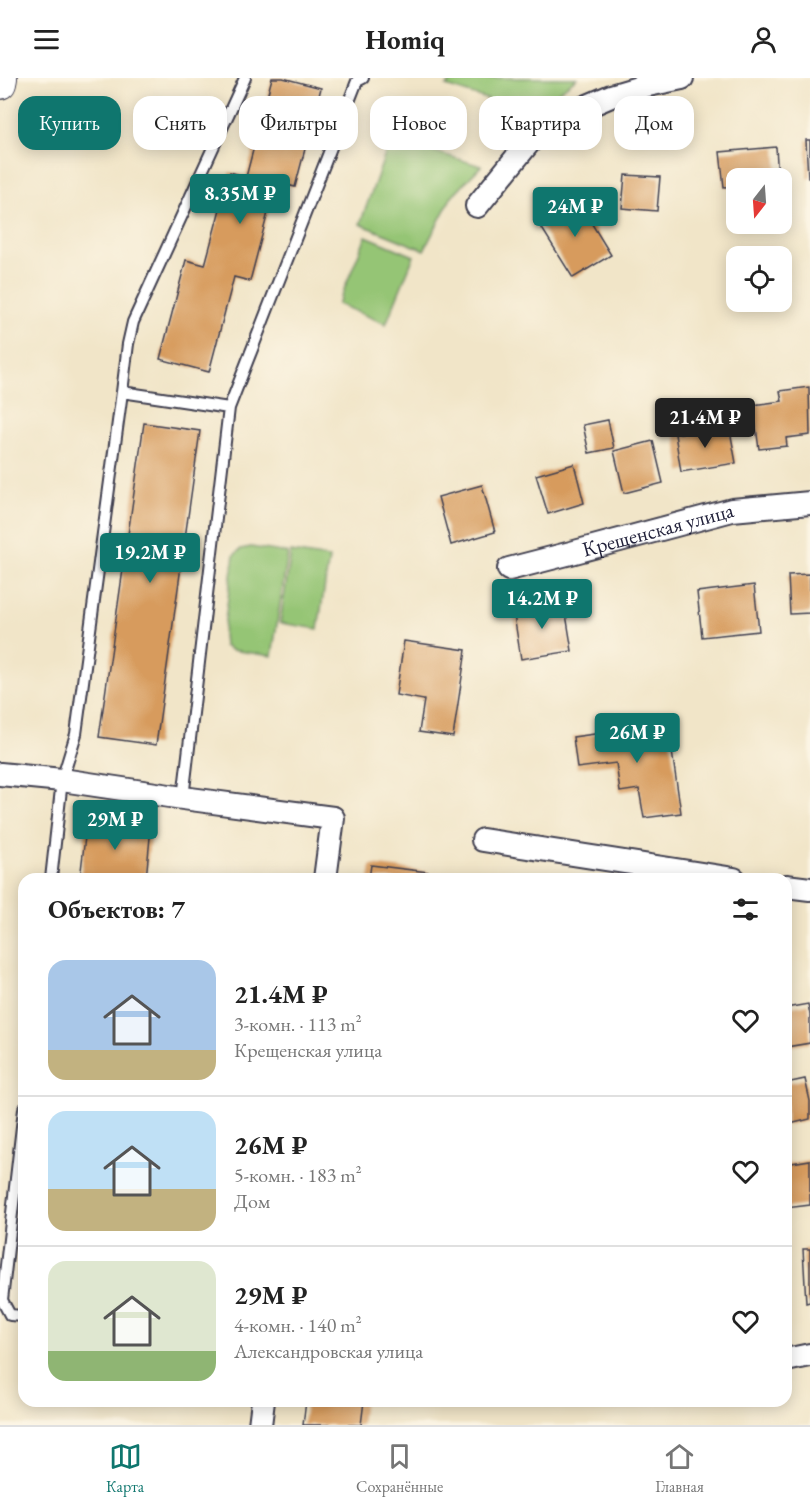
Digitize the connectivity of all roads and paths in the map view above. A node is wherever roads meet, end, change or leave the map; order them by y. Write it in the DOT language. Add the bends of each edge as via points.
graph roads {
  1 [pos="1,78"];
  2 [pos="245,78"];
  3 [pos="682,78"];
  4 [pos="356,79"];
  5 [pos="0,83"];
  6 [pos="477,206"];
  7 [pos="122,392"];
  8 [pos="229,408"];
  9 [pos="810,503"];
  10 [pos="509,568"];
  11 [pos="0,774"];
  12 [pos="62,780"];
  13 [pos="183,798"];
  14 [pos="483,840"];
  15 [pos="52,873"];
  16 [pos="326,873"];
  17 [pos="695,873"];
  18 [pos="792,887"];
  19 [pos="810,889"];
  20 [pos="18,1161"];
  21 [pos="18,1316"];
  22 [pos="810,1355"];
  23 [pos="792,1359"];
  24 [pos="262,1407"];
  25 [pos="260,1425"];
  1 -- 5 [label="main road"];
  2 -- 7 [label="lane" via="133,322"];
  3 -- 6 [label="street" via="611,96 544,130 530,141"];
  4 -- 8 [label="lane"];
  7 -- 8 [label="lane"];
  7 -- 12 [label="lane" via="76,734"];
  8 -- 13 [label="lane"];
  9 -- 10 [label="street, Крещенская улица" via="732,510"];
  11 -- 12 [label="street"];
  12 -- 13 [label="street"];
  12 -- 15 [label="lane"];
  13 -- 16 [label="street" via="343,819 329,847"];
  14 -- 17 [label="street"];
  18 -- 19 [label="street"];
  20 -- 21 [label="lane" via="2,1300 10,1315"];
  22 -- 23 [label="street"];
  24 -- 25 [label="street"];
}
